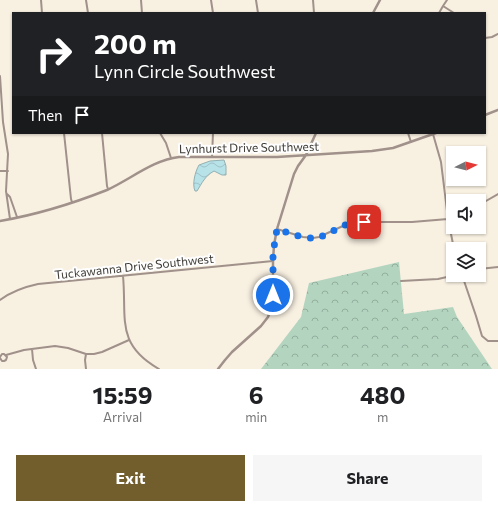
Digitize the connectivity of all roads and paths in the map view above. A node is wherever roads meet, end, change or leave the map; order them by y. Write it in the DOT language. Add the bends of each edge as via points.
graph roads {
  1 [pos="41,0"];
  2 [pos="86,0"];
  3 [pos="141,0"];
  4 [pos="211,0"];
  5 [pos="256,0"];
  6 [pos="313,0"];
  7 [pos="380,0"];
  8 [pos="447,0"];
  9 [pos="443,6"];
  10 [pos="42,12"];
  11 [pos="88,12"];
  12 [pos="142,12"];
  13 [pos="213,12"];
  14 [pos="258,12"];
  15 [pos="314,12"];
  16 [pos="374,12"];
  17 [pos="440,12"];
  18 [pos="452,12"];
  19 [pos="498,34"];
  20 [pos="486,38"];
  21 [pos="0,76"];
  22 [pos="498,110"];
  23 [pos="486,115"];
  24 [pos="64,134"];
  25 [pos="102,134"];
  26 [pos="161,134"];
  27 [pos="213,134"];
  28 [pos="316,134"];
  29 [pos="408,134"];
  30 [pos="431,134"];
  31 [pos="434,134"];
  32 [pos="411,142"];
  33 [pos="306,155"];
  34 [pos="212,157"];
  35 [pos="171,158"];
  36 [pos="0,171"];
  37 [pos="8,171"];
  38 [pos="108,189"];
  39 [pos="7,194"];
  40 [pos="498,194"];
  41 [pos="486,201"];
  42 [pos="72,202"];
  43 [pos="446,203"];
  44 [pos="17,218"];
  45 [pos="10,219"];
  46 [pos="446,219"];
  47 [pos="0,221"];
  48 [pos="277,229"];
  49 [pos="273,261"];
  50 [pos="498,266"];
  51 [pos="486,268"];
  52 [pos="123,276"];
  53 [pos="446,277"];
  54 [pos="401,281"];
  55 [pos="464,282"];
  56 [pos="0,300"];
  57 [pos="129,340"];
  58 [pos="498,341"];
  59 [pos="32,348"];
  60 [pos="86,354"];
  61 [pos="6,355"];
  62 [pos="0,358"];
  63 [pos="36,369"];
  64 [pos="86,369"];
  65 [pos="159,369"];
  66 [pos="218,369"];
  1 -- 10 [label="street"];
  2 -- 11 [label="street"];
  3 -- 12 [label="street"];
  4 -- 13 [label="street"];
  5 -- 14 [label="street"];
  6 -- 15 [label="street"];
  7 -- 16 [label="street"];
  8 -- 9 [label="street"];
  9 -- 17 [label="street"];
  9 -- 18 [label="street"];
  19 -- 20 [label="street"];
  21 -- 37 [label="street"];
  22 -- 23 [label="street"];
  24 -- 42 [label="street"];
  25 -- 38 [label="street"];
  26 -- 35 [label="street"];
  27 -- 34 [label="street"];
  28 -- 33 [label="street"];
  29 -- 32 [label="street"];
  30 -- 32 [label="street, Lynhurst Drive Southwest"];
  31 -- 43 [label="street"];
  32 -- 33 [label="street, Lynhurst Drive Southwest" via="372,151"];
  33 -- 34 [label="street, Lynhurst Drive Southwest"];
  33 -- 48 [label="street" via="294,174"];
  34 -- 35 [label="street, Lynhurst Drive Southwest"];
  35 -- 38 [label="street, Lynhurst Drive Southwest" via="160,161"];
  36 -- 37 [label="street"];
  37 -- 39 [label="street"];
  38 -- 42 [label="street, Lynhurst Drive Southwest"];
  39 -- 44 [label="street"];
  39 -- 45 [label="street"];
  40 -- 41 [label="street"];
  42 -- 44 [label="street, Lynhurst Drive Southwest"];
  44 -- 45 [label="street, Lynhurst Drive Southwest"];
  45 -- 47 [label="street, Lynhurst Drive Southwest"];
  46 -- 48 [label="street" via="356,222 313,238"];
  48 -- 49 [label="street"];
  49 -- 52 [label="street, Tuckawanna Drive Southwest"];
  49 -- 66 [label="street" via="272,301 268,316"];
  50 -- 51 [label="street"];
  52 -- 56 [label="street, Tuckawanna Drive Southwest" via="38,284 19,289"];
  52 -- 57 [label="street" via="124,322"];
  53 -- 54 [label="street"];
  55 -- 58 [label="street" via="482,336 488,341"];
  57 -- 60 [label="street" via="102,352"];
  57 -- 65 [label="street" via="147,362"];
  59 -- 60 [label="street" via="61,346"];
  59 -- 61 [label="street"];
  59 -- 63 [label="street"];
  60 -- 64 [label="street"];
  61 -- 62 [label="street" via="3,354"];
  61 -- 62 [label="street" via="5,361"];
}
